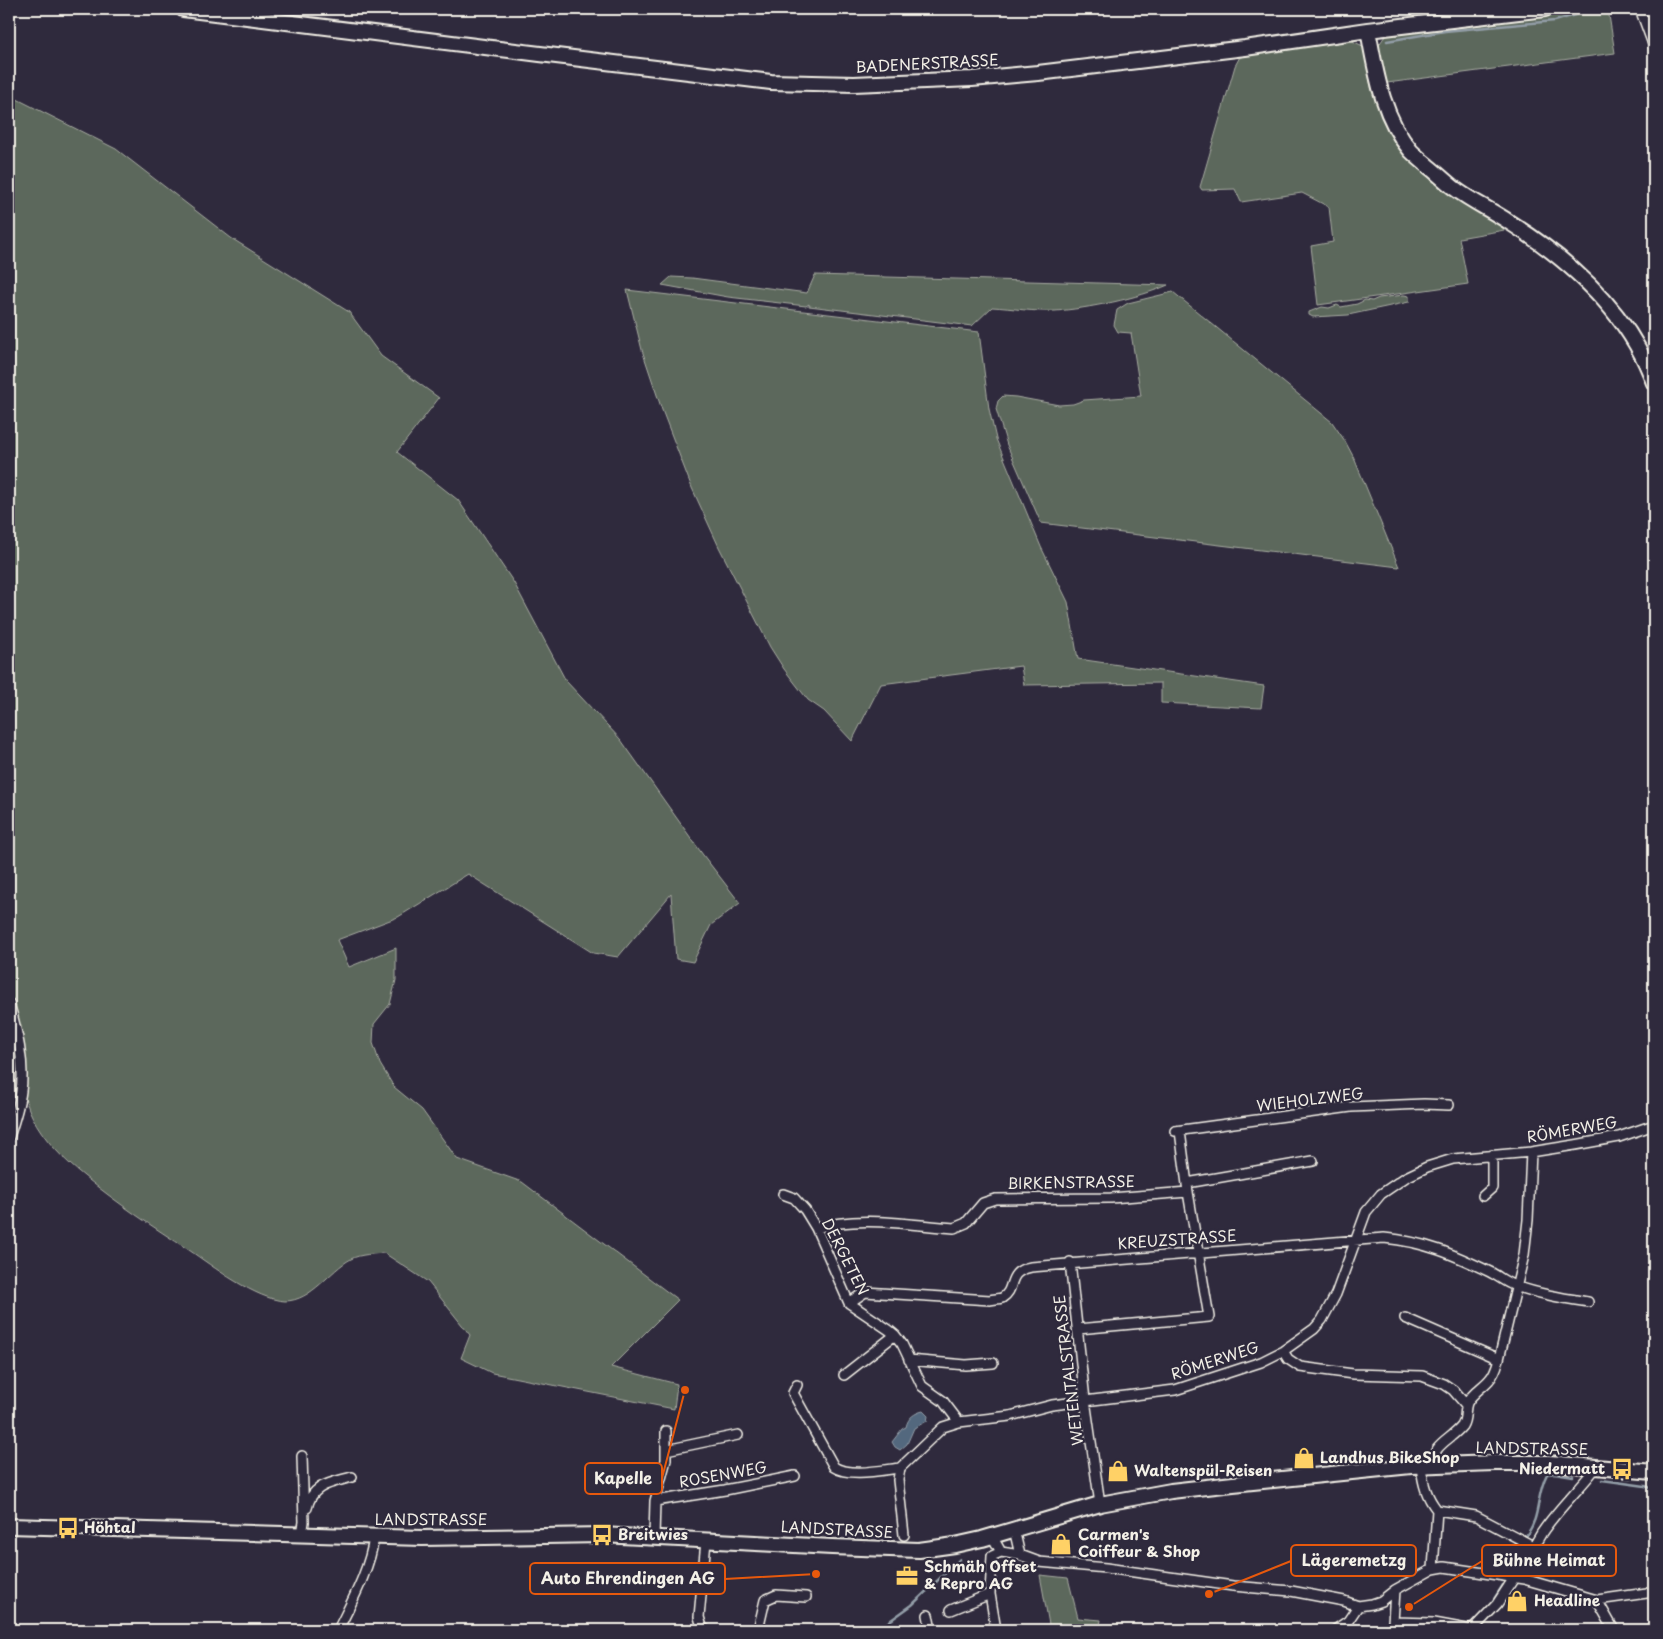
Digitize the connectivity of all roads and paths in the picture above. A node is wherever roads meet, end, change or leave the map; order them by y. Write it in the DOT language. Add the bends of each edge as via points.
graph roads {
  1 [pos="184,9"];
  2 [pos="1540,9"];
  3 [pos="1640,9"];
  4 [pos="1368,30"];
  5 [pos="1654,47"];
  6 [pos="1654,383"];
  7 [pos="9,1003"];
  8 [pos="1449,1105"];
  9 [pos="1654,1125"];
  10 [pos="9,1137"];
  11 [pos="1531,1152"];
  12 [pos="1492,1155"];
  13 [pos="1313,1161"];
  14 [pos="1188,1188"];
  15 [pos="783,1194"];
  16 [pos="1483,1196"];
  17 [pos="816,1228"];
  18 [pos="1356,1241"];
  19 [pos="1198,1252"];
  20 [pos="1070,1262"];
  21 [pos="1517,1286"];
  22 [pos="1588,1302"];
  23 [pos="849,1303"];
  24 [pos="1405,1318"];
  25 [pos="1078,1329"];
  26 [pos="895,1335"];
  27 [pos="1283,1351"];
  28 [pos="1499,1359"];
  29 [pos="910,1360"];
  30 [pos="994,1363"];
  31 [pos="844,1374"];
  32 [pos="797,1385"];
  33 [pos="1086,1400"];
  34 [pos="1466,1405"];
  35 [pos="959,1422"];
  36 [pos="666,1431"];
  37 [pos="738,1435"];
  38 [pos="666,1450"];
  39 [pos="302,1456"];
  40 [pos="1427,1466"];
  41 [pos="1597,1466"];
  42 [pos="900,1468"];
  43 [pos="1654,1472"];
  44 [pos="352,1476"];
  45 [pos="795,1476"];
  46 [pos="655,1501"];
  47 [pos="1100,1504"];
  48 [pos="1437,1510"];
  49 [pos="9,1526"];
  50 [pos="303,1528"];
  51 [pos="1014,1529"];
  52 [pos="904,1535"];
  53 [pos="992,1536"];
  54 [pos="374,1537"];
  55 [pos="654,1537"];
  56 [pos="706,1541"];
  57 [pos="1535,1548"];
  58 [pos="1001,1552"];
  59 [pos="1020,1555"];
  60 [pos="1433,1569"];
  61 [pos="1514,1578"];
  62 [pos="1524,1579"];
  63 [pos="1395,1590"];
  64 [pos="1654,1592"];
  65 [pos="990,1594"];
  66 [pos="806,1597"];
  67 [pos="1597,1600"];
  68 [pos="1358,1606"];
  69 [pos="951,1610"];
  70 [pos="928,1615"];
  71 [pos="1395,1626"];
  72 [pos="338,1630"];
  73 [pos="706,1630"];
  74 [pos="758,1630"];
  75 [pos="931,1630"];
  76 [pos="996,1630"];
  77 [pos="1335,1630"];
  78 [pos="1470,1630"];
  79 [pos="1614,1630"];
  1 -- 4 [label="street, BADENERSTRASSE" via="771,82 854,84 1019,75"];
  2 -- 4 [label="street, BADENERSTRASSE"];
  3 -- 5 [label="street"];
  4 -- 6 [label="street" via="1382,100 1412,152 1454,188 1556,254 1589,283 1616,313 1636,344"];
  7 -- 10 [label="street" via="22,1075 21,1092"];
  8 -- 14 [label="street, WIEHOLZWEG" via="1351,1107 1177,1131"];
  9 -- 11 [label="street, RÖMERWEG" via="1619,1137"];
  11 -- 12 [label="street, RÖMERWEG"];
  11 -- 21 [label="street" via="1528,1220"];
  12 -- 16 [label="street" via="1492,1188"];
  12 -- 18 [label="street, RÖMERWEG" via="1453,1159 1406,1177 1372,1203 1362,1219"];
  13 -- 14 [label="street, BIRKENSTRASSE"];
  14 -- 17 [label="street, BIRKENSTRASSE" via="1111,1198 995,1199 983,1204 966,1223 954,1228 864,1222 832,1223"];
  14 -- 19 [label="street"];
  15 -- 17 [label="street, DERGETEN" via="794,1198"];
  17 -- 23 [label="street, DERGETEN"];
  18 -- 19 [label="street, KREUZSTRASSE"];
  18 -- 21 [label="street, KREUZSTRASSE" via="1384,1238 1410,1241 1442,1250"];
  18 -- 27 [label="street, RÖMERWEG" via="1336,1294 1322,1320"];
  19 -- 20 [label="street, KREUZSTRASSE"];
  19 -- 25 [label="street" via="1209,1317"];
  20 -- 23 [label="street, KREUZSTRASSE" via="1023,1268 1015,1274 1008,1292 1001,1298 865,1292"];
  20 -- 25 [label="street, WETENTALSTRASSE"];
  21 -- 22 [label="street, KREUZSTRASSE"];
  21 -- 28 [label="street"];
  23 -- 26 [label="street, DERGETEN"];
  24 -- 28 [label="street"];
  25 -- 33 [label="street, WETENTALSTRASSE"];
  26 -- 29 [label="street, DERGETEN"];
  26 -- 31 [label="street"];
  27 -- 33 [label="street, RÖMERWEG" via="1260,1362 1175,1390"];
  27 -- 34 [label="street" via="1288,1360 1300,1367 1433,1379 1454,1390"];
  28 -- 34 [label="street" via="1490,1379"];
  29 -- 30 [label="street"];
  29 -- 35 [label="street, DERGETEN" via="922,1386 943,1401"];
  32 -- 42 [label="street" via="793,1393 834,1467 854,1472"];
  33 -- 35 [label="street, RÖMERWEG" via="1010,1416"];
  33 -- 47 [label="street, WETENTALSTRASSE"];
  34 -- 40 [label="street" via="1466,1418 1461,1426 1437,1450"];
  35 -- 42 [label="street, RÖMERWEG" via="943,1427"];
  36 -- 38 [label="street"];
  37 -- 38 [label="street"];
  38 -- 46 [label="street"];
  39 -- 50 [label="street"];
  40 -- 41 [label="street, LANDSTRASSE" via="1494,1463"];
  40 -- 47 [label="street, LANDSTRASSE" via="1171,1491"];
  40 -- 48 [label="street" via="1423,1484"];
  41 -- 43 [label="street, LANDSTRASSE"];
  41 -- 57 [label="street" via="1545,1527"];
  42 -- 52 [label="street" via="898,1480"];
  44 -- 50 [label="street" via="314,1491 309,1498"];
  45 -- 46 [label="street, ROSENWEG"];
  46 -- 55 [label="street"];
  47 -- 51 [label="street, LANDSTRASSE"];
  48 -- 57 [label="street" via="1476,1516"];
  48 -- 60 [label="street"];
  49 -- 50 [label="street, LANDSTRASSE"];
  50 -- 54 [label="street, LANDSTRASSE"];
  51 -- 53 [label="street, LANDSTRASSE"];
  51 -- 59 [label="street"];
  53 -- 56 [label="street, LANDSTRASSE" via="918,1550"];
  53 -- 58 [label="street"];
  54 -- 55 [label="street, LANDSTRASSE"];
  54 -- 72 [label="street" via="373,1549"];
  55 -- 56 [label="street, LANDSTRASSE"];
  56 -- 73 [label="street" via="699,1617"];
  57 -- 62 [label="street"];
  58 -- 59 [label="street"];
  58 -- 65 [label="street" via="992,1556"];
  59 -- 68 [label="street" via="1039,1562 1325,1596"];
  60 -- 61 [label="street" via="1444,1567"];
  60 -- 63 [label="street"];
  61 -- 62 [label="street"];
  61 -- 78 [label="street" via="1497,1604"];
  62 -- 67 [label="street"];
  63 -- 68 [label="street" via="1372,1604"];
  63 -- 71 [label="street"];
  64 -- 67 [label="street"];
  65 -- 69 [label="street"];
  65 -- 76 [label="street"];
  66 -- 74 [label="street" via="776,1595 765,1600"];
  67 -- 79 [label="street"];
  68 -- 77 [label="street"];
  70 -- 75 [label="street"];
  71 -- 78 [label="street" via="1434,1623"];
}
